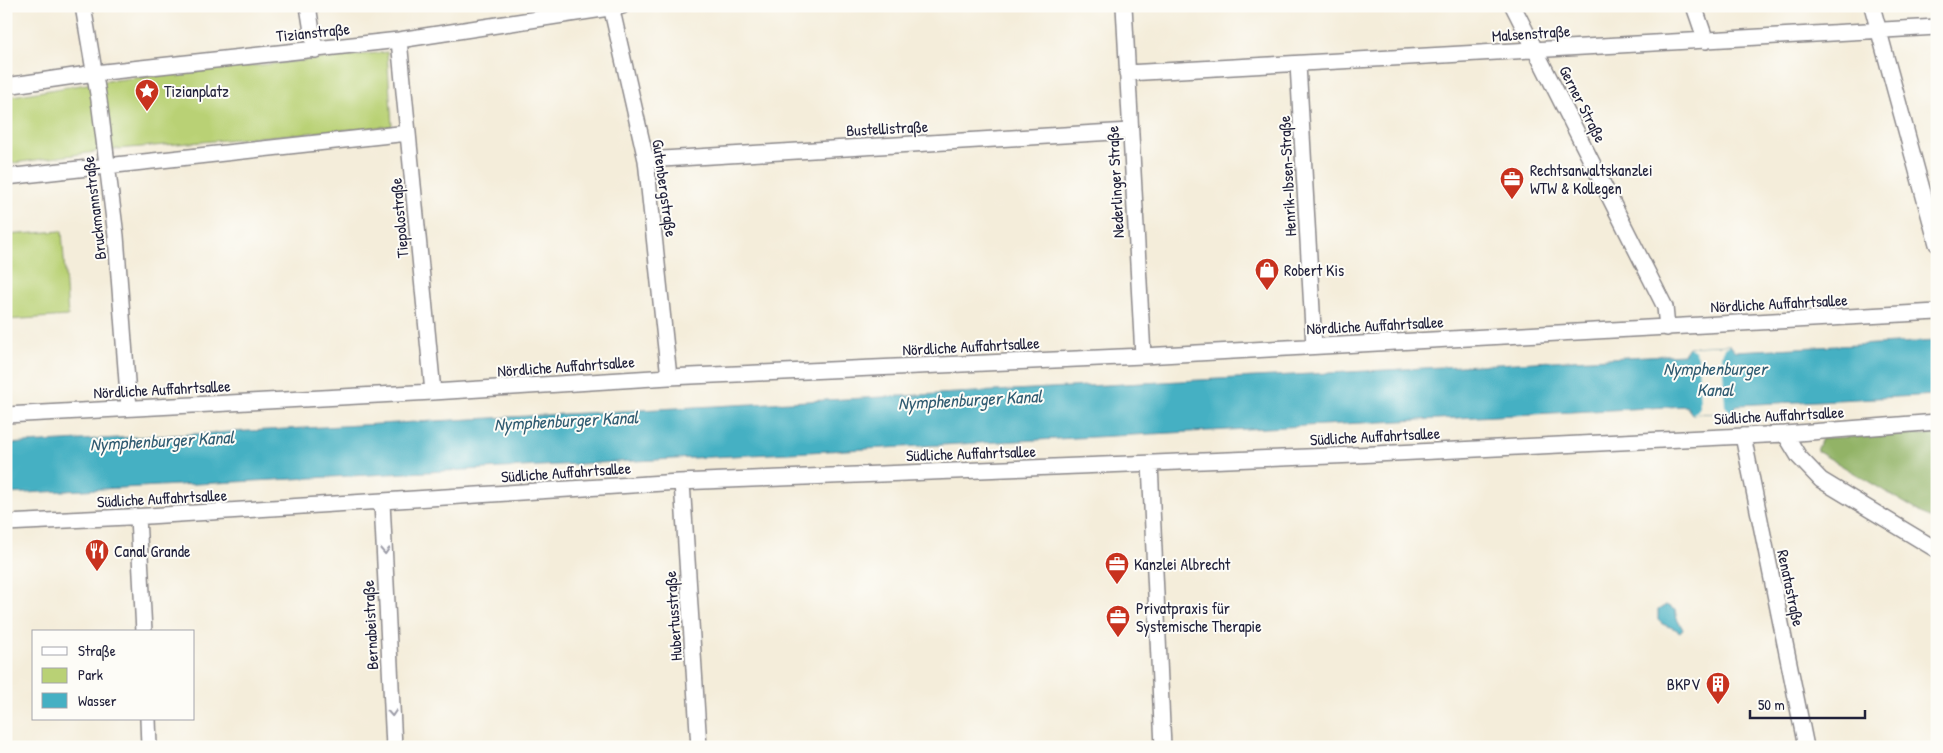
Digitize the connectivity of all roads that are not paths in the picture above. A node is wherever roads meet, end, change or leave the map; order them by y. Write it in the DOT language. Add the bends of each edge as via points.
graph roads {
  1 [pos="83,6"];
  2 [pos="308,6"];
  3 [pos="1124,6"];
  4 [pos="1513,6"];
  5 [pos="1694,6"];
  6 [pos="1872,6"];
  7 [pos="615,7"];
  8 [pos="1937,27"];
  9 [pos="1878,30"];
  10 [pos="399,40"];
  11 [pos="1706,41"];
  12 [pos="315,50"];
  13 [pos="1536,51"];
  14 [pos="1298,64"];
  15 [pos="95,73"];
  16 [pos="1128,73"];
  17 [pos="6,86"];
  18 [pos="1130,132"];
  19 [pos="408,133"];
  20 [pos="646,160"];
  21 [pos="106,165"];
  22 [pos="6,177"];
  23 [pos="1937,244"];
  24 [pos="1937,312"];
  25 [pos="1667,328"];
  26 [pos="1314,346"];
  27 [pos="1142,356"];
  28 [pos="669,377"];
  29 [pos="433,392"];
  30 [pos="129,408"];
  31 [pos="6,416"];
  32 [pos="1937,422"];
  33 [pos="1785,434"];
  34 [pos="1743,436"];
  35 [pos="1150,463"];
  36 [pos="682,482"];
  37 [pos="382,502"];
  38 [pos="138,517"];
  39 [pos="6,523"];
  40 [pos="1937,550"];
  41 [pos="144,630"];
  42 [pos="148,720"];
  43 [pos="149,747"];
  44 [pos="394,747"];
  45 [pos="699,747"];
  46 [pos="1163,747"];
  47 [pos="1806,747"];
  1 -- 15 [label="street, Bruckmannstraße"];
  2 -- 12 [label="street"];
  3 -- 16 [label="street, Nederlinger Straße"];
  4 -- 13 [label="street, Gerner Straße"];
  5 -- 11 [label="street"];
  6 -- 9 [label="street"];
  7 -- 10 [label="street, Tizianstraße"];
  7 -- 20 [label="street, Gutenbergstraße"];
  8 -- 9 [label="street, Malsenstraße"];
  9 -- 11 [label="street, Malsenstraße"];
  9 -- 23 [label="street"];
  10 -- 12 [label="street, Tizianstraße"];
  10 -- 19 [label="street, Tiepolostraße"];
  11 -- 13 [label="street, Malsenstraße"];
  12 -- 15 [label="street, Tizianstraße"];
  13 -- 14 [label="street, Malsenstraße"];
  13 -- 25 [label="street, Gerner Straße" via="1665,306"];
  14 -- 16 [label="street, Malsenstraße"];
  14 -- 26 [label="street, Henrik-Ibsen-Straße"];
  15 -- 17 [label="street, Tizianstraße"];
  15 -- 21 [label="street, Bruckmannstraße"];
  16 -- 18 [label="street, Nederlinger Straße"];
  18 -- 20 [label="street, Bustellistraße"];
  18 -- 27 [label="street, Nederlinger Straße"];
  19 -- 21 [label="street"];
  19 -- 29 [label="street, Tiepolostraße"];
  20 -- 28 [label="street, Gutenbergstraße"];
  21 -- 22 [label="street"];
  21 -- 30 [label="street, Bruckmannstraße" via="116,236"];
  24 -- 25 [label="street, Nördliche Auffahrtsallee"];
  25 -- 26 [label="street, Nördliche Auffahrtsallee"];
  26 -- 27 [label="street, Nördliche Auffahrtsallee"];
  27 -- 28 [label="street, Nördliche Auffahrtsallee"];
  28 -- 29 [label="street, Nördliche Auffahrtsallee"];
  29 -- 30 [label="street, Nördliche Auffahrtsallee"];
  30 -- 31 [label="street, Nördliche Auffahrtsallee"];
  32 -- 33 [label="street, Südliche Auffahrtsallee"];
  33 -- 34 [label="street, Südliche Auffahrtsallee"];
  33 -- 40 [label="street" via="1799,457 1821,480"];
  34 -- 35 [label="street, Südliche Auffahrtsallee"];
  34 -- 47 [label="street, Renatastraße"];
  35 -- 36 [label="street, Südliche Auffahrtsallee"];
  35 -- 46 [label="street"];
  36 -- 37 [label="street, Südliche Auffahrtsallee"];
  36 -- 45 [label="street, Hubertusstraße"];
  37 -- 38 [label="street, Südliche Auffahrtsallee"];
  37 -- 44 [label="street, Bernabeistraße, one-way"];
  38 -- 39 [label="street, Südliche Auffahrtsallee"];
  38 -- 41 [label="street"];
  42 -- 43 [label="street"];
}
